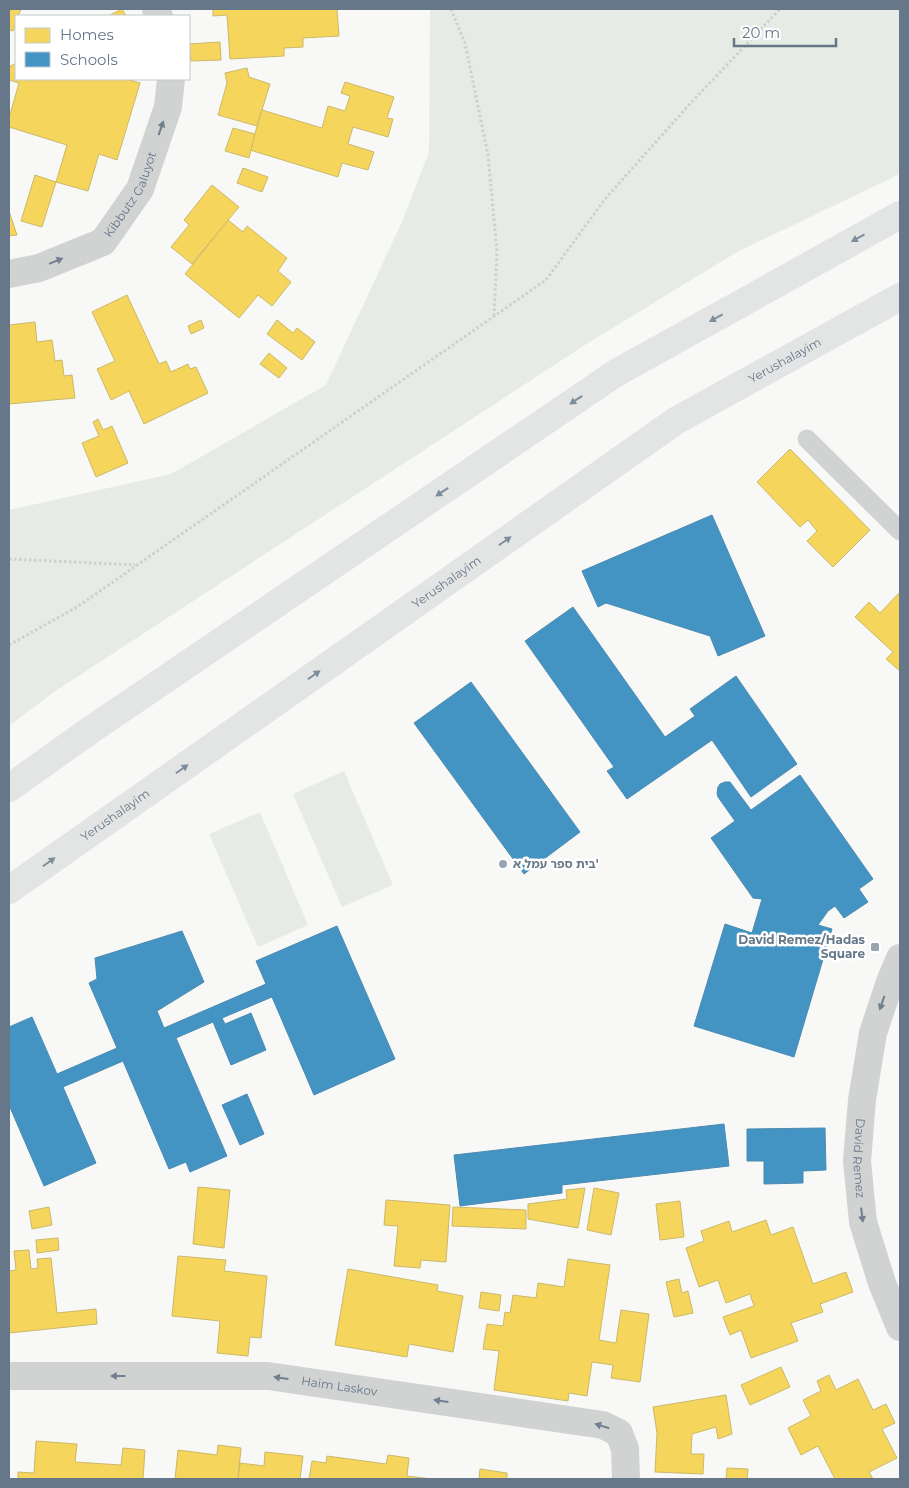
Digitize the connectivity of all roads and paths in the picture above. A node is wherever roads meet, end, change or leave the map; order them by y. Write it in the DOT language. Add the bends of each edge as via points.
graph roads {
  1 [pos="452,9"];
  2 [pos="780,9"];
  3 [pos="171,80"];
  4 [pos="900,215"];
  5 [pos="9,274"];
  6 [pos="900,297"];
  7 [pos="494,316"];
  8 [pos="807,439"];
  9 [pos="900,531"];
  10 [pos="9,559"];
  11 [pos="136,566"];
  12 [pos="9,645"];
  13 [pos="9,788"];
  14 [pos="13,889"];
  15 [pos="900,958"];
  16 [pos="899,1320"];
  17 [pos="9,1376"];
  18 [pos="626,1479"];
  1 -- 7 [label="path" via="465,43 488,155 497,252"];
  2 -- 7 [label="path" via="605,199 546,280"];
  5 -- 3 [label="street, Kibbutz Galuyot, one-way" via="39,268 104,242 140,189 168,107"];
  4 -- 13 [label="highway, one-way" via="616,373"];
  14 -- 6 [label="highway, Yerushalayim, one-way" via="677,420"];
  7 -- 11 [label="path"];
  8 -- 9 [label="lane"];
  10 -- 11 [label="path"];
  11 -- 12 [label="path" via="77,607"];
  15 -- 16 [label="street, David Remez, one-way" via="872,1033 856,1160 862,1222 882,1283"];
  18 -- 17 [label="street, Haim Laskov, one-way" via="625,1449 619,1433 603,1425 268,1376"];
}
